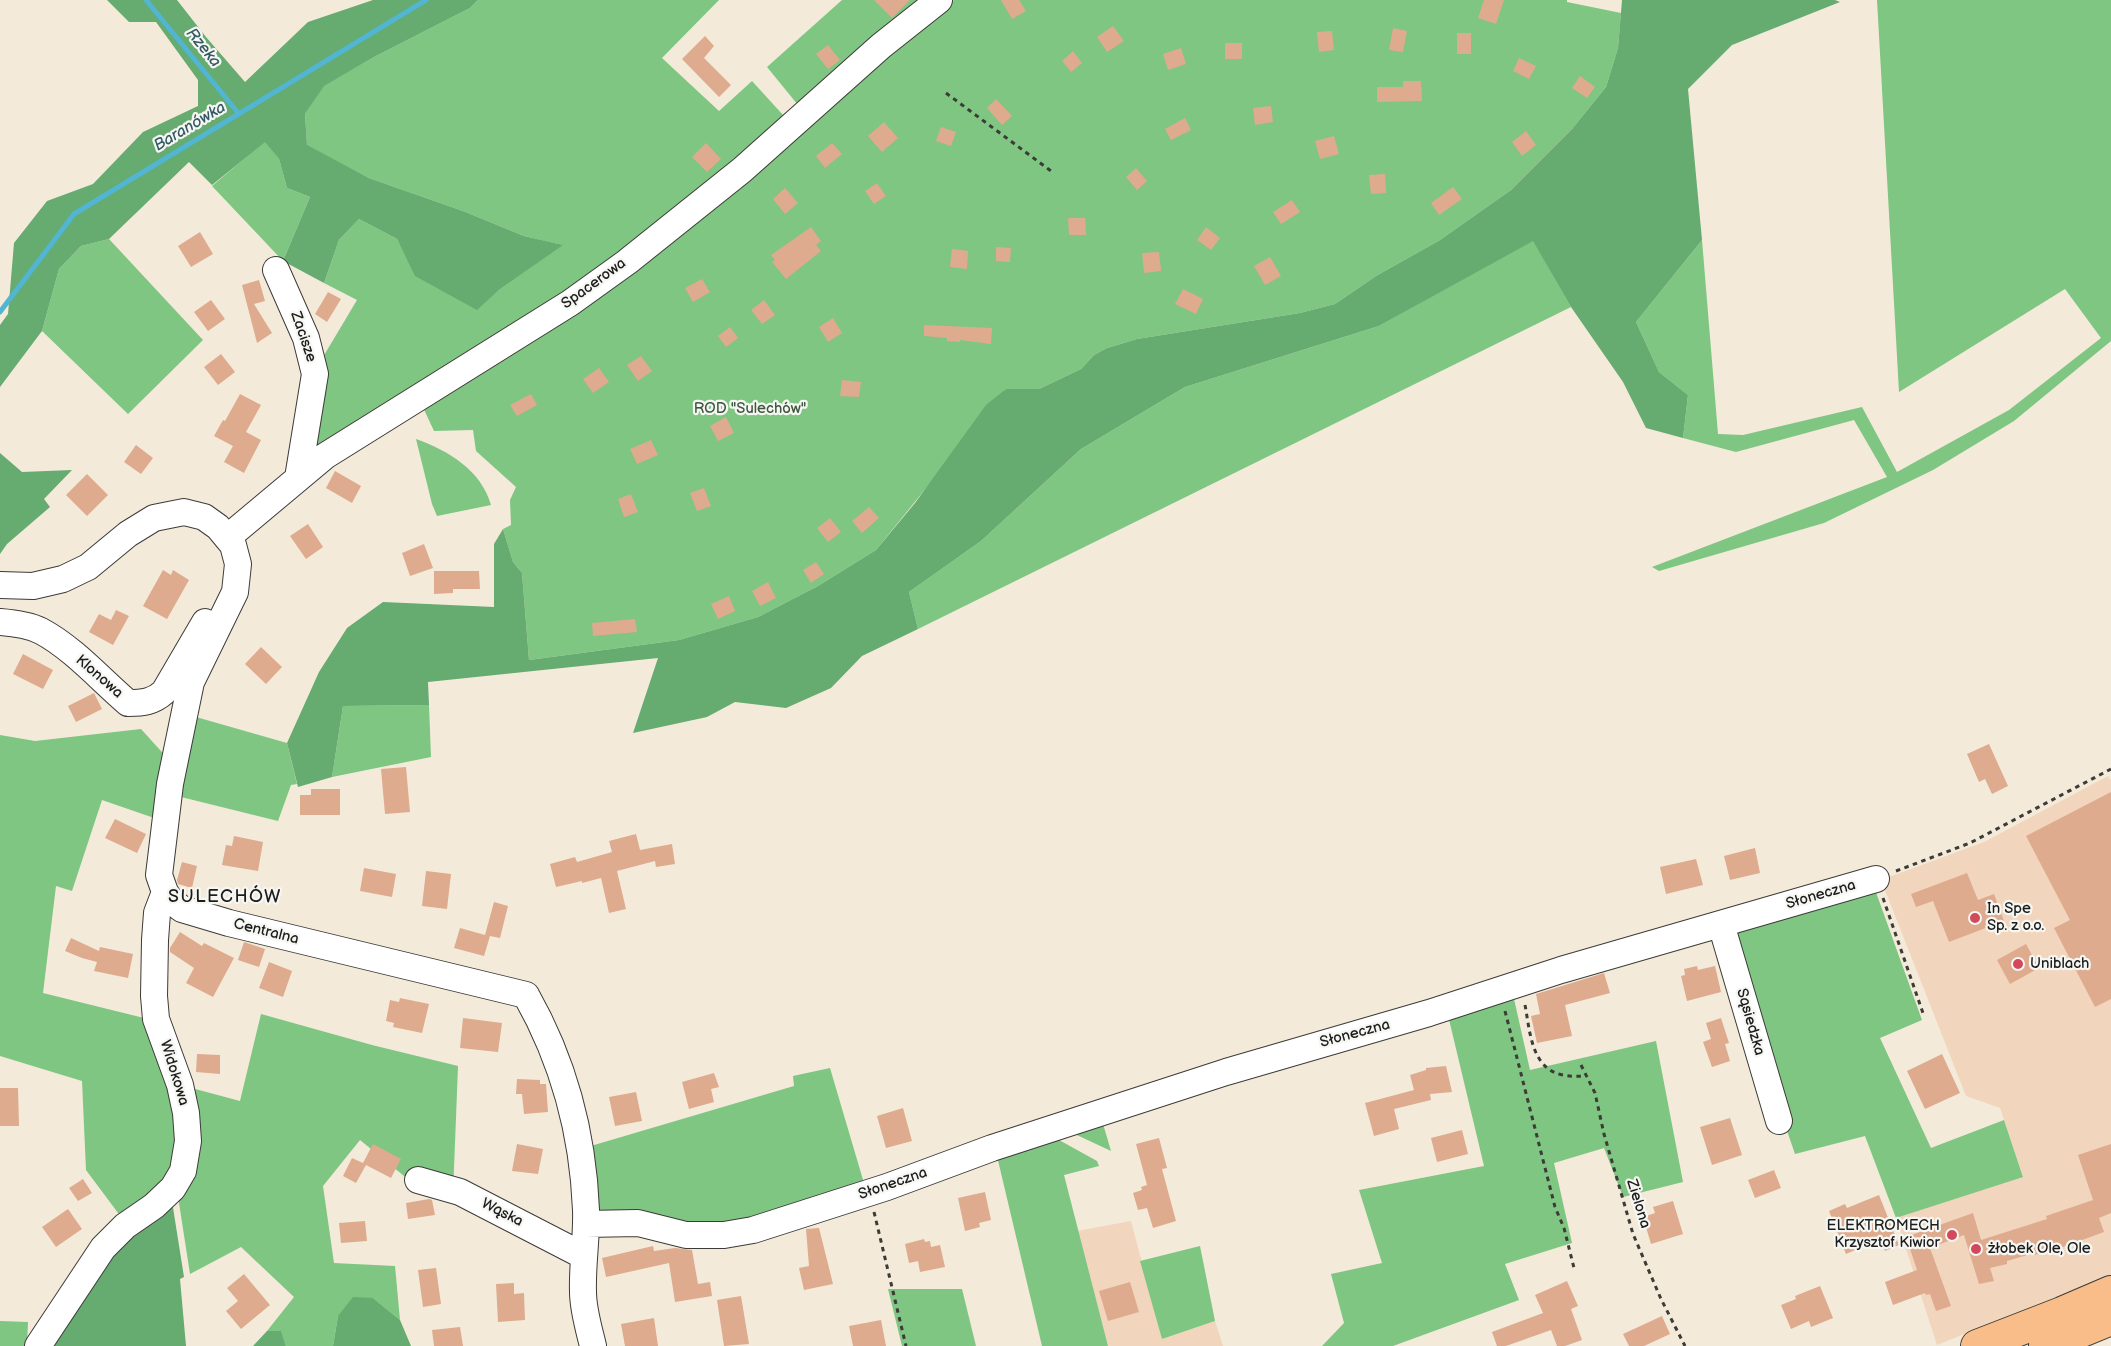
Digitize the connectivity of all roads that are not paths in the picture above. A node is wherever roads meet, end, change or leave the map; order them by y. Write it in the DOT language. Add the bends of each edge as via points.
graph roads {
  1 [pos="939,0"];
  2 [pos="276,270"];
  3 [pos="298,478"];
  4 [pos="227,537"];
  5 [pos="0,585"];
  6 [pos="228,606"];
  7 [pos="0,622"];
  8 [pos="1876,879"];
  9 [pos="165,892"];
  10 [pos="1721,924"];
  11 [pos="1779,1121"];
  12 [pos="418,1180"];
  13 [pos="586,1224"];
  14 [pos="584,1256"];
  15 [pos="2111,1292"];
  16 [pos="2111,1320"];
  17 [pos="2064,1343"];
  18 [pos="38,1346"];
  19 [pos="593,1346"];
  20 [pos="1977,1346"];
  1 -- 3 [label="street, Spacerowa" via="742,170 617,269 570,303 324,456"];
  2 -- 3 [label="street, Zacisze" via="306,338 315,374"];
  3 -- 4 [label="street, Spacerowa"];
  4 -- 5 [label="street" via="204,517 184,512 154,518 88,567 63,579 33,586"];
  4 -- 6 [label="street" via="238,564 235,592"];
  6 -- 7 [label="street, Klonowa" via="216,608 208,616 164,692 145,703 128,703 97,673 41,631"];
  6 -- 9 [label="street" via="191,682 169,796 159,875"];
  8 -- 10 [label="street, Słoneczna"];
  9 -- 13 [label="street, Centralna" via="182,909 526,996 559,1065 579,1136"];
  9 -- 18 [label="street, Widokowa" via="157,913 154,996 156,1019 186,1113 188,1141 183,1171 173,1188 103,1248"];
  10 -- 11 [label="street, Sąsiedzka"];
  10 -- 13 [label="street, Słoneczna" via="1320,1043 992,1148 753,1230 724,1235 686,1234 638,1223"];
  12 -- 14 [label="street, Wąska" via="460,1192"];
  13 -- 14 [label="street, Centralna"];
  14 -- 19 [label="street, Centralna" via="583,1295"];
  15 -- 20 [label="main road"];
  16 -- 17 [label="main road"];
}
